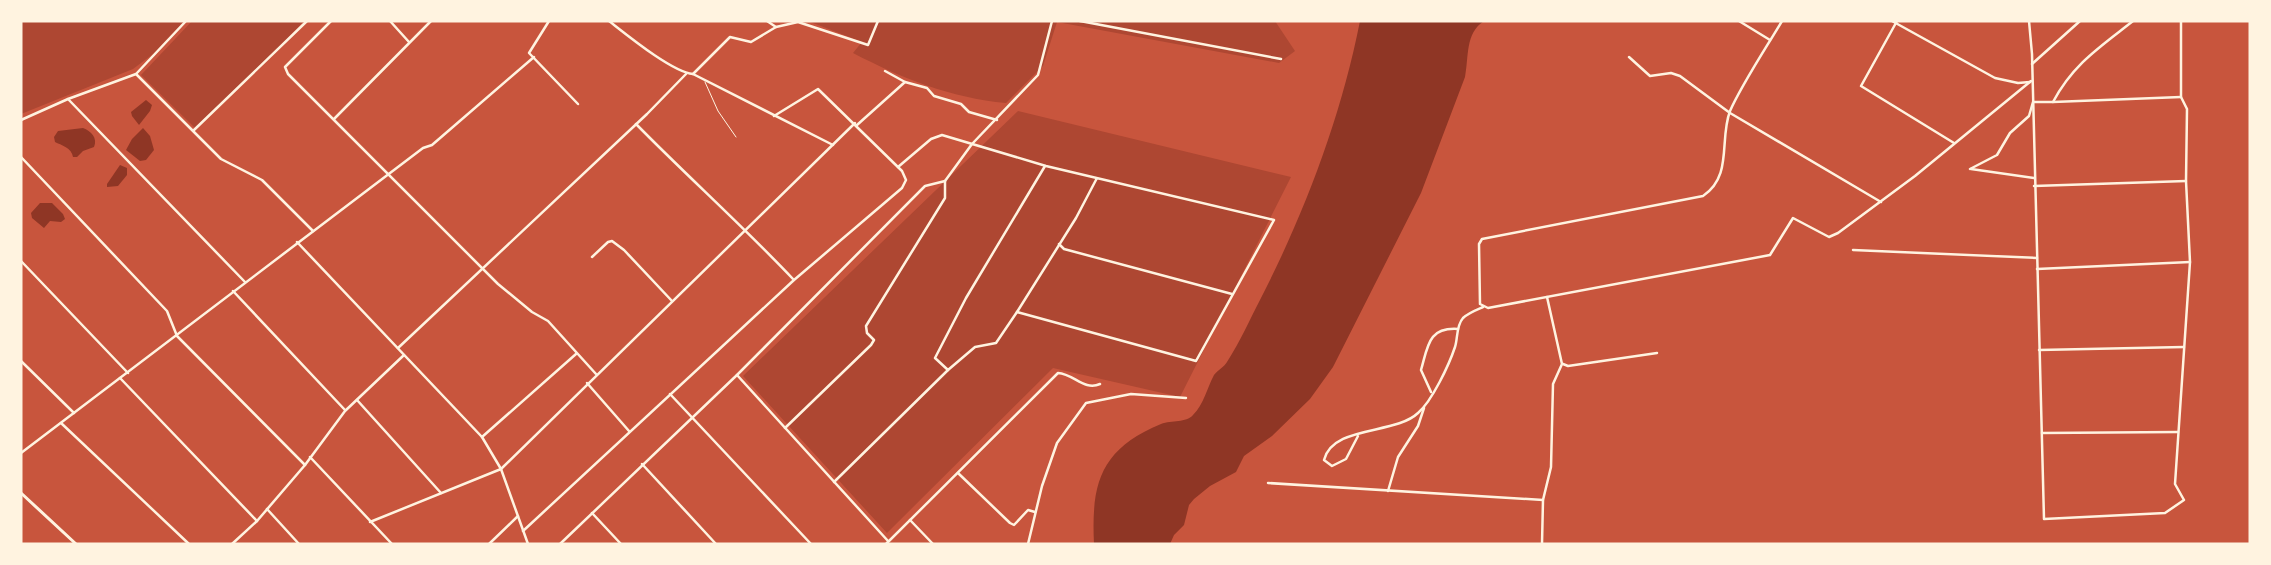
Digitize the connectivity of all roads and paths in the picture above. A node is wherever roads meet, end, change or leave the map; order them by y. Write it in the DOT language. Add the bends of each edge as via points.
graph roads {
  1 [pos="186,21"];
  2 [pos="307,21"];
  3 [pos="331,21"];
  4 [pos="390,21"];
  5 [pos="431,21"];
  6 [pos="549,21"];
  7 [pos="609,21"];
  8 [pos="767,21"];
  9 [pos="878,21"];
  10 [pos="1052,21"];
  11 [pos="1080,21"];
  12 [pos="1739,21"];
  13 [pos="1782,21"];
  14 [pos="1892,21"];
  15 [pos="2029,21"];
  16 [pos="2080,21"];
  17 [pos="2133,21"];
  18 [pos="2181,21"];
  19 [pos="1896,22"];
  20 [pos="776,27"];
  21 [pos="1770,40"];
  22 [pos="409,42"];
  23 [pos="1628,56"];
  24 [pos="534,57"];
  25 [pos="1281,59"];
  26 [pos="2032,64"];
  27 [pos="885,71"];
  28 [pos="136,74"];
  29 [pos="686,74"];
  30 [pos="693,74"];
  31 [pos="704,80"];
  32 [pos="2031,81"];
  33 [pos="905,82"];
  34 [pos="2182,97"];
  35 [pos="68,99"];
  36 [pos="2033,102"];
  37 [pos="2053,102"];
  38 [pos="578,104"];
  39 [pos="1730,112"];
  40 [pos="774,116"];
  41 [pos="334,119"];
  42 [pos="21,120"];
  43 [pos="997,120"];
  44 [pos="636,124"];
  45 [pos="856,124"];
  46 [pos="194,130"];
  47 [pos="736,137"];
  48 [pos="1954,143"];
  49 [pos="972,144"];
  50 [pos="833,146"];
  51 [pos="21,157"];
  52 [pos="1046,166"];
  53 [pos="898,167"];
  54 [pos="388,175"];
  55 [pos="1097,178"];
  56 [pos="2034,178"];
  57 [pos="945,181"];
  58 [pos="2186,181"];
  59 [pos="2034,186"];
  60 [pos="1880,202"];
  61 [pos="746,230"];
  62 [pos="313,231"];
  63 [pos="297,242"];
  64 [pos="1059,244"];
  65 [pos="1854,250"];
  66 [pos="592,257"];
  67 [pos="2036,258"];
  68 [pos="21,261"];
  69 [pos="2190,262"];
  70 [pos="482,269"];
  71 [pos="2037,269"];
  72 [pos="794,280"];
  73 [pos="245,282"];
  74 [pos="233,291"];
  75 [pos="1233,294"];
  76 [pos="1547,297"];
  77 [pos="672,301"];
  78 [pos="1483,307"];
  79 [pos="1017,312"];
  80 [pos="1458,329"];
  81 [pos="177,336"];
  82 [pos="2184,347"];
  83 [pos="398,348"];
  84 [pos="2039,350"];
  85 [pos="1657,353"];
  86 [pos="576,354"];
  87 [pos="405,355"];
  88 [pos="21,361"];
  89 [pos="1562,364"];
  90 [pos="948,370"];
  91 [pos="128,373"];
  92 [pos="596,374"];
  93 [pos="737,375"];
  94 [pos="120,378"];
  95 [pos="587,383"];
  96 [pos="1100,384"];
  97 [pos="1432,393"];
  98 [pos="669,394"];
  99 [pos="1186,398"];
  100 [pos="357,400"];
  101 [pos="1425,406"];
  102 [pos="345,411"];
  103 [pos="74,413"];
  104 [pos="694,418"];
  105 [pos="61,423"];
  106 [pos="785,428"];
  107 [pos="629,430"];
  108 [pos="2178,432"];
  109 [pos="2042,433"];
  110 [pos="1358,436"];
  111 [pos="482,437"];
  112 [pos="21,453"];
  113 [pos="310,457"];
  114 [pos="642,464"];
  115 [pos="304,465"];
  116 [pos="501,470"];
  117 [pos="958,472"];
  118 [pos="834,482"];
  119 [pos="1268,482"];
  120 [pos="1388,491"];
  121 [pos="21,493"];
  122 [pos="441,493"];
  123 [pos="1543,500"];
  124 [pos="267,509"];
  125 [pos="592,512"];
  126 [pos="1035,512"];
  127 [pos="518,516"];
  128 [pos="910,520"];
  129 [pos="257,521"];
  130 [pos="370,522"];
  131 [pos="523,531"];
  132 [pos="887,543"];
  133 [pos="76,544"];
  134 [pos="189,544"];
  135 [pos="232,544"];
  136 [pos="299,544"];
  137 [pos="392,544"];
  138 [pos="488,544"];
  139 [pos="528,544"];
  140 [pos="560,544"];
  141 [pos="621,544"];
  142 [pos="716,544"];
  143 [pos="811,544"];
  144 [pos="933,544"];
  145 [pos="1028,544"];
  146 [pos="1542,544"];
  1 -- 28 [label="street"];
  2 -- 46 [label="street"];
  3 -- 41 [label="street" via="285,67 288,74"];
  4 -- 22 [label="street"];
  5 -- 22 [label="street"];
  6 -- 24 [label="street" via="529,53"];
  7 -- 29 [label="street"];
  8 -- 20 [label="street"];
  9 -- 20 [label="street" via="868,45 798,22"];
  10 -- 43 [label="street" via="1038,75"];
  11 -- 25 [label="street"];
  12 -- 21 [label="street"];
  13 -- 21 [label="street"];
  14 -- 19 [label="street"];
  15 -- 26 [label="street"];
  16 -- 26 [label="street"];
  17 -- 37 [label="street" via="2064,81"];
  18 -- 34 [label="street"];
  19 -- 32 [label="street" via="1995,78 2018,83"];
  19 -- 48 [label="street" via="1861,86"];
  20 -- 30 [label="street" via="751,42 730,37"];
  21 -- 39 [label="street"];
  22 -- 41 [label="street"];
  23 -- 39 [label="street" via="1650,76 1680,76"];
  24 -- 38 [label="street"];
  24 -- 54 [label="street" via="432,146 423,148"];
  26 -- 32 [label="street"];
  27 -- 33 [label="street"];
  28 -- 35 [label="street"];
  28 -- 46 [label="street"];
  29 -- 30 [label="street"];
  29 -- 44 [label="street"];
  30 -- 31 [label="street"];
  31 -- 40 [label="street"];
  31 -- 47 [label="lane" via="718,111"];
  32 -- 36 [label="street"];
  32 -- 48 [label="street"];
  33 -- 43 [label="street" via="927,88 934,96 961,104 969,112"];
  33 -- 45 [label="street"];
  34 -- 37 [label="street"];
  34 -- 58 [label="street" via="2187,109"];
  35 -- 42 [label="street"];
  35 -- 73 [label="street"];
  36 -- 37 [label="street"];
  36 -- 56 [label="street"];
  36 -- 56 [label="street" via="2029,116 2010,133 1997,155 1970,169"];
  39 -- 60 [label="street"];
  39 -- 78 [label="street" via="1720,176 1714,188 1703,196 1480,240 1480,304"];
  40 -- 45 [label="street" via="818,89"];
  40 -- 50 [label="street"];
  41 -- 54 [label="street"];
  43 -- 49 [label="street"];
  44 -- 61 [label="street"];
  44 -- 70 [label="street"];
  45 -- 50 [label="street"];
  45 -- 53 [label="street"];
  46 -- 62 [label="street" via="221,159 262,180"];
  48 -- 60 [label="street"];
  49 -- 52 [label="street"];
  49 -- 53 [label="street" via="936,136"];
  49 -- 57 [label="street"];
  50 -- 61 [label="street"];
  51 -- 81 [label="street" via="167,311"];
  52 -- 55 [label="street"];
  52 -- 90 [label="street" via="966,298 935,358"];
  53 -- 72 [label="street" via="906,180 902,188"];
  54 -- 62 [label="street"];
  54 -- 70 [label="street"];
  55 -- 64 [label="street"];
  55 -- 75 [label="street" via="1274,220"];
  56 -- 59 [label="street"];
  57 -- 93 [label="street" via="926,186"];
  57 -- 106 [label="street" via="945,198 866,330 874,340 871,345"];
  58 -- 59 [label="street"];
  58 -- 69 [label="street"];
  59 -- 67 [label="street"];
  60 -- 76 [label="street" via="1829,237 1793,218 1770,255"];
  61 -- 72 [label="street"];
  61 -- 77 [label="street"];
  62 -- 63 [label="street"];
  63 -- 73 [label="street"];
  63 -- 83 [label="street"];
  64 -- 75 [label="street" via="1064,249"];
  64 -- 79 [label="street"];
  65 -- 67 [label="street"];
  66 -- 77 [label="street" via="612,242 624,250"];
  67 -- 71 [label="street"];
  68 -- 91 [label="street"];
  69 -- 71 [label="street"];
  69 -- 82 [label="street"];
  70 -- 83 [label="street"];
  70 -- 86 [label="street" via="532,312 548,321"];
  71 -- 84 [label="street"];
  72 -- 98 [label="street"];
  73 -- 74 [label="street"];
  74 -- 81 [label="street"];
  74 -- 102 [label="street"];
  75 -- 79 [label="street" via="1196,361"];
  76 -- 78 [label="street"];
  76 -- 89 [label="street"];
  77 -- 92 [label="street"];
  78 -- 80 [label="street" via="1464,318"];
  79 -- 90 [label="street" via="996,343 975,347"];
  80 -- 97 [label="street" via="1453,353"];
  80 -- 97 [label="street" via="1438,331 1432,337 1421,370"];
  81 -- 91 [label="street"];
  81 -- 115 [label="street"];
  82 -- 84 [label="street"];
  82 -- 108 [label="street"];
  83 -- 87 [label="street"];
  84 -- 109 [label="street"];
  85 -- 89 [label="street" via="1568,366"];
  86 -- 92 [label="street"];
  86 -- 111 [label="street"];
  87 -- 100 [label="street"];
  87 -- 111 [label="street"];
  88 -- 103 [label="street"];
  89 -- 123 [label="street" via="1553,384 1551,467"];
  90 -- 118 [label="street"];
  91 -- 94 [label="street"];
  92 -- 95 [label="street"];
  93 -- 104 [label="street"];
  93 -- 106 [label="street"];
  94 -- 103 [label="street"];
  94 -- 129 [label="street"];
  95 -- 107 [label="street"];
  95 -- 116 [label="street"];
  96 -- 117 [label="street" via="1093,387 1084,385 1068,374 1058,373"];
  97 -- 101 [label="street"];
  98 -- 104 [label="street"];
  98 -- 107 [label="street"];
  99 -- 126 [label="street" via="1130,394 1086,403 1057,444"];
  100 -- 102 [label="street"];
  100 -- 122 [label="street"];
  101 -- 110 [label="street" via="1405,422"];
  101 -- 120 [label="street" via="1418,426 1398,457"];
  102 -- 113 [label="street"];
  103 -- 105 [label="street"];
  104 -- 114 [label="street"];
  104 -- 143 [label="street"];
  105 -- 112 [label="street"];
  105 -- 134 [label="street"];
  106 -- 118 [label="street"];
  107 -- 131 [label="street"];
  108 -- 109 [label="street"];
  108 -- 109 [label="street" via="2175,484 2184,500 2165,513 2044,519"];
  110 -- 110 [label="street" via="1346,459 1332,466 1327,464 1324,460 1328,449 1338,441"];
  111 -- 116 [label="street"];
  113 -- 115 [label="street"];
  113 -- 130 [label="street"];
  114 -- 125 [label="street"];
  114 -- 142 [label="street"];
  115 -- 124 [label="street"];
  116 -- 122 [label="street"];
  116 -- 127 [label="street"];
  117 -- 126 [label="street" via="1010,523 1019,522 1028,510"];
  117 -- 128 [label="street"];
  118 -- 132 [label="street"];
  119 -- 120 [label="street"];
  120 -- 123 [label="street"];
  121 -- 133 [label="street"];
  122 -- 130 [label="street"];
  123 -- 146 [label="street"];
  124 -- 129 [label="street"];
  124 -- 136 [label="street"];
  125 -- 140 [label="street"];
  125 -- 141 [label="street"];
  126 -- 145 [label="street"];
  127 -- 131 [label="street"];
  127 -- 138 [label="street"];
  128 -- 132 [label="street"];
  128 -- 144 [label="street"];
  129 -- 135 [label="street"];
  130 -- 137 [label="street"];
  131 -- 139 [label="street"];
}
